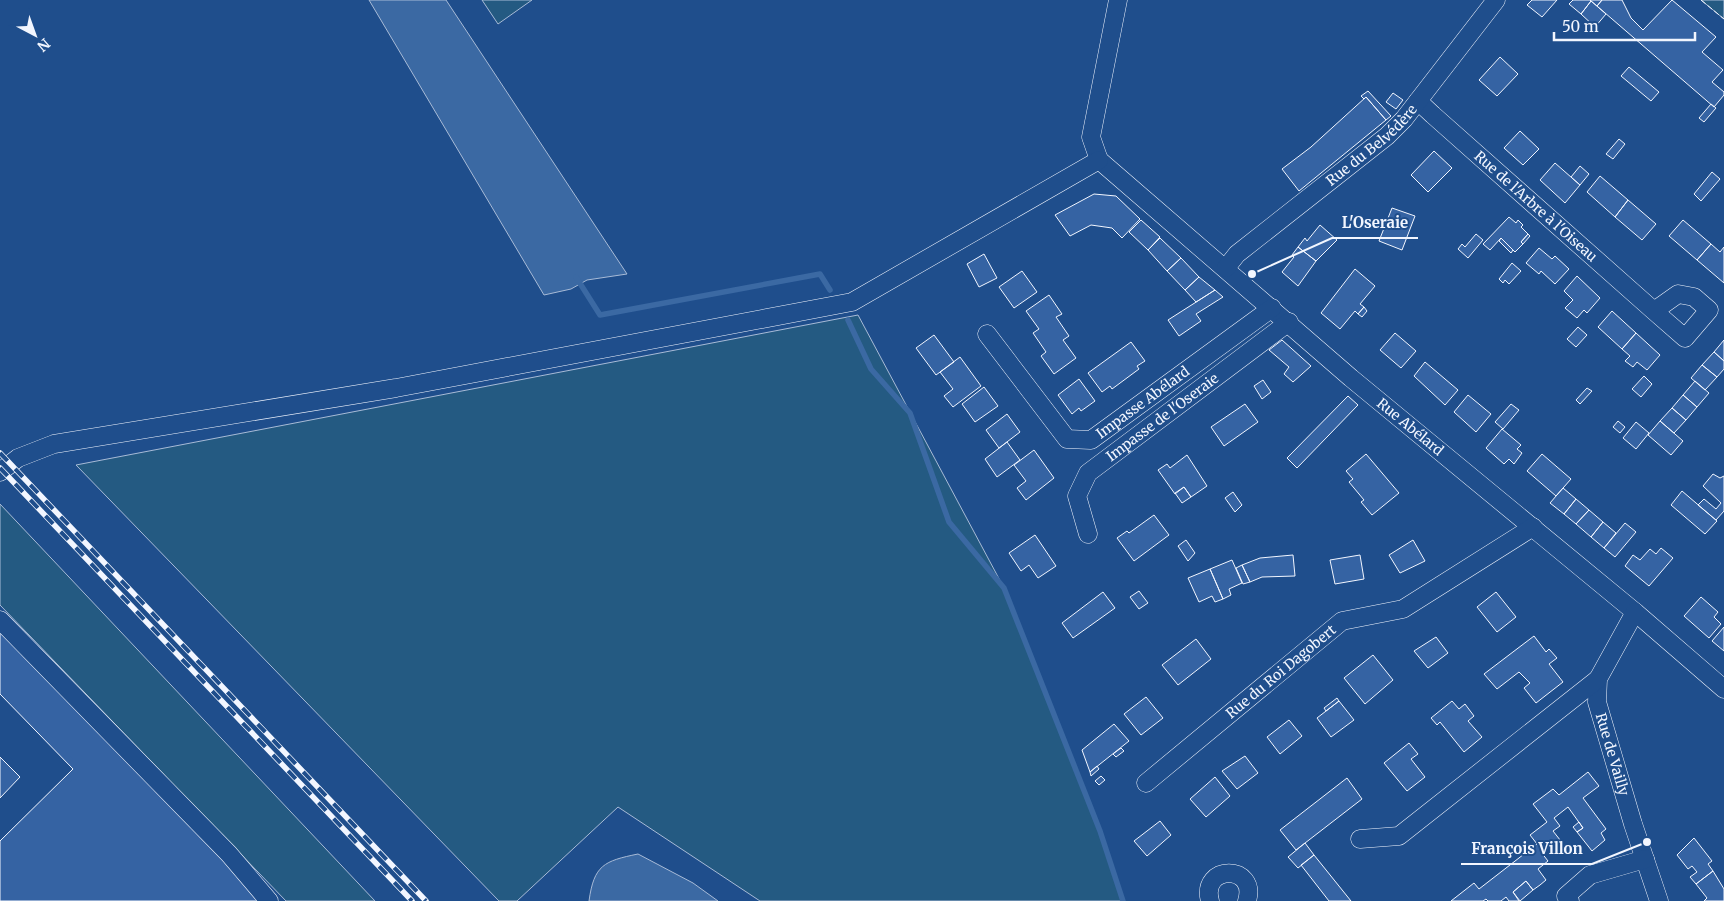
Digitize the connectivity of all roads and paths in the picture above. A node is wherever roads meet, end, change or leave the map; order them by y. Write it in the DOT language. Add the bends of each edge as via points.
graph roads {
  1 [pos="1118,0"];
  2 [pos="1496,0"];
  3 [pos="1418,101"];
  4 [pos="1099,160"];
  5 [pos="1226,268"];
  6 [pos="1272,308"];
  7 [pos="1654,311"];
  8 [pos="1289,322"];
  9 [pos="987,334"];
  10 [pos="0,472"];
  11 [pos="1533,527"];
  12 [pos="1088,534"];
  13 [pos="1635,612"];
  14 [pos="0,620"];
  15 [pos="1598,679"];
  16 [pos="1724,689"];
  17 [pos="1146,782"];
  18 [pos="1360,839"];
  19 [pos="1644,859"];
  20 [pos="1565,899"];
  21 [pos="269,901"];
  22 [pos="1210,901"];
  23 [pos="1247,901"];
  24 [pos="1659,901"];
  1 -- 4 [label="street" via="1091,137"];
  2 -- 3 [label="street, Rue du Belvédère"];
  3 -- 5 [label="street, Rue du Belvédère" via="1387,136 1237,254"];
  3 -- 7 [label="street, Rue de l'Arbre à l'Oiseau"];
  4 -- 5 [label="street, Rue Abélard"];
  4 -- 10 [label="street" via="852,302 406,387 54,444 18,458"];
  5 -- 6 [label="street, Rue Abélard"];
  6 -- 8 [label="street, Rue Abélard"];
  6 -- 9 [label="street, Impasse Abélard" via="1091,440 1068,439"];
  8 -- 11 [label="street, Rue Abélard" via="1351,378"];
  8 -- 12 [label="street, Impasse de l'Oseraie" via="1088,472 1077,496"];
  11 -- 13 [label="street, Rue Abélard"];
  11 -- 17 [label="street, Rue du Roi Dagobert" via="1403,609 1342,621"];
  13 -- 15 [label="street, Rue de Vailly"];
  13 -- 16 [label="street, Rue Abélard"];
  14 -- 21 [label="street" via="229,854"];
  15 -- 18 [label="street" via="1399,836"];
  15 -- 19 [label="street, Rue de Vailly" via="1597,702"];
  19 -- 20 [label="street" via="1590,875"];
  19 -- 24 [label="street, Rue de Vailly"];
  22 -- 23 [label="street" via="1213,881 1230,872 1246,882 1249,888"];
}
